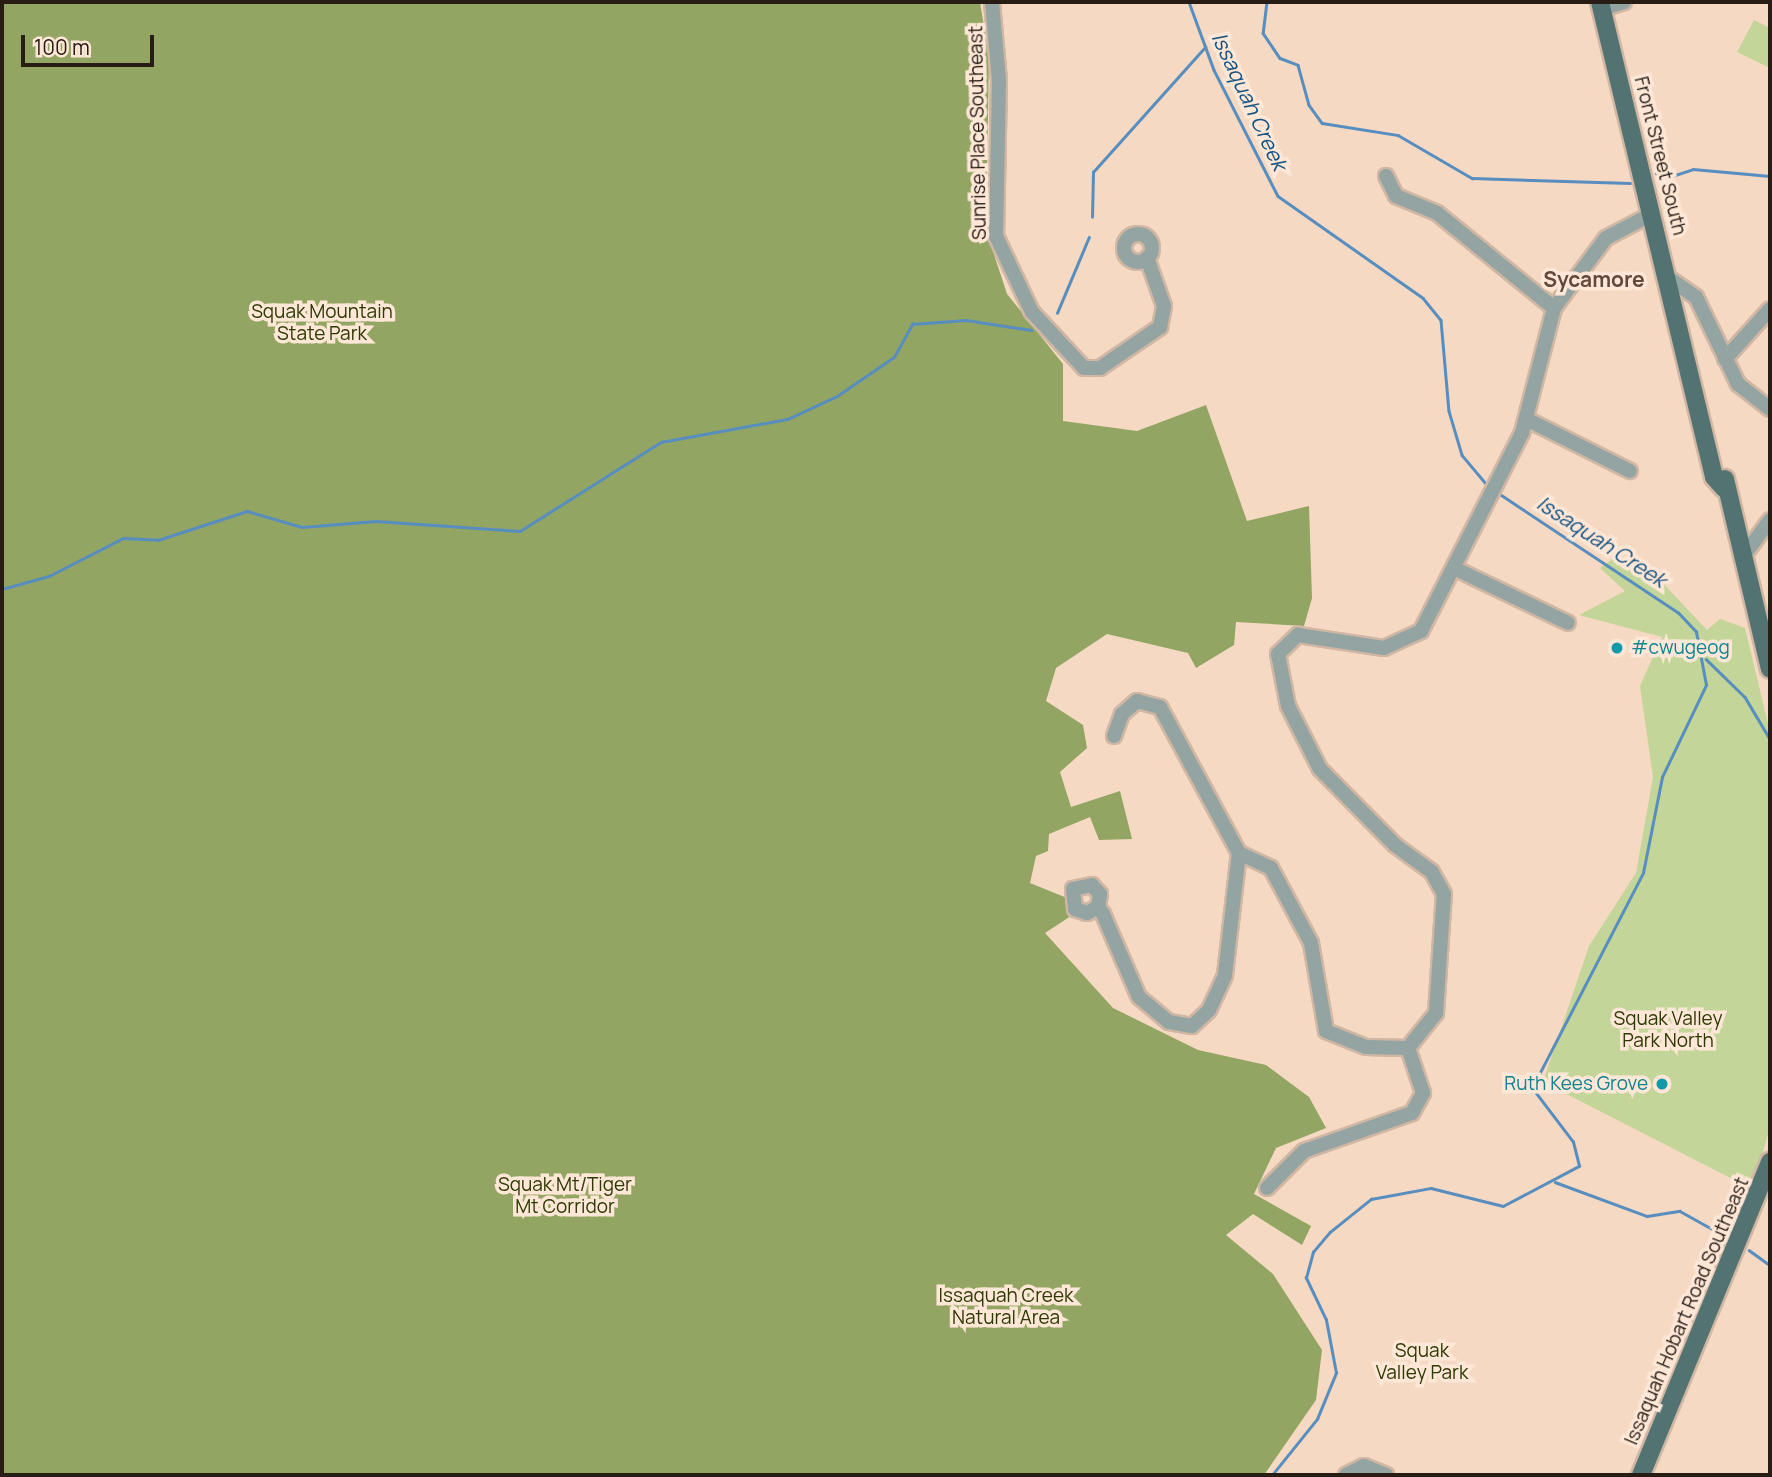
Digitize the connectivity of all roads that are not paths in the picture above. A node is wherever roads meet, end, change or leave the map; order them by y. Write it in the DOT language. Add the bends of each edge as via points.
graph roads {
  1 [pos="992,2"];
  2 [pos="1624,2"];
  3 [pos="1600,5"];
  4 [pos="1387,176"];
  5 [pos="1652,214"];
  6 [pos="1147,258"];
  7 [pos="1670,279"];
  8 [pos="1555,308"];
  9 [pos="1770,309"];
  10 [pos="1725,359"];
  11 [pos="1770,409"];
  12 [pos="1526,419"];
  13 [pos="1630,471"];
  14 [pos="1770,520"];
  15 [pos="1742,558"];
  16 [pos="1456,569"];
  17 [pos="1568,623"];
  18 [pos="1765,630"];
  19 [pos="1770,669"];
  20 [pos="1114,736"];
  21 [pos="1238,853"];
  22 [pos="1098,907"];
  23 [pos="1408,1048"];
  24 [pos="1770,1162"];
  25 [pos="1267,1188"];
  26 [pos="1352,1471"];
  27 [pos="1386,1475"];
  28 [pos="1641,1475"];
  1 -- 6 [label="street, Sunrise Place Southeast" via="999,81 996,236 1032,312 1084,368 1100,368 1160,327 1164,306"];
  2 -- 3 [label="street"];
  3 -- 5 [label="main road, Front Street South"];
  4 -- 8 [label="street" via="1396,196 1437,213"];
  5 -- 7 [label="main road, Front Street South"];
  5 -- 8 [label="street" via="1606,238"];
  7 -- 10 [label="street" via="1696,297"];
  7 -- 15 [label="main road, Front Street South" via="1703,406 1714,477 1724,488"];
  8 -- 12 [label="street"];
  9 -- 10 [label="street"];
  10 -- 11 [label="street" via="1746,392"];
  12 -- 13 [label="street"];
  12 -- 16 [label="street"];
  14 -- 15 [label="street"];
  15 -- 18 [label="main road, Front Street South"];
  16 -- 17 [label="street"];
  16 -- 23 [label="street" via="1427,624 1405,644 1384,648 1298,635 1286,641 1276,662 1300,735 1320,769 1441,883 1439,996 1431,1024"];
  18 -- 19 [label="main road"];
  20 -- 21 [label="street" via="1129,706 1144,698 1155,703"];
  21 -- 22 [label="street" via="1225,975 1209,1010 1192,1026 1169,1022 1139,997"];
  21 -- 23 [label="street" via="1271,868 1311,943 1326,1031 1366,1047"];
  23 -- 25 [label="street" via="1423,1093 1412,1113 1304,1151"];
  24 -- 28 [label="main road, Issaquah Hobart Road Southeast"];
  26 -- 27 [label="street"];
}
